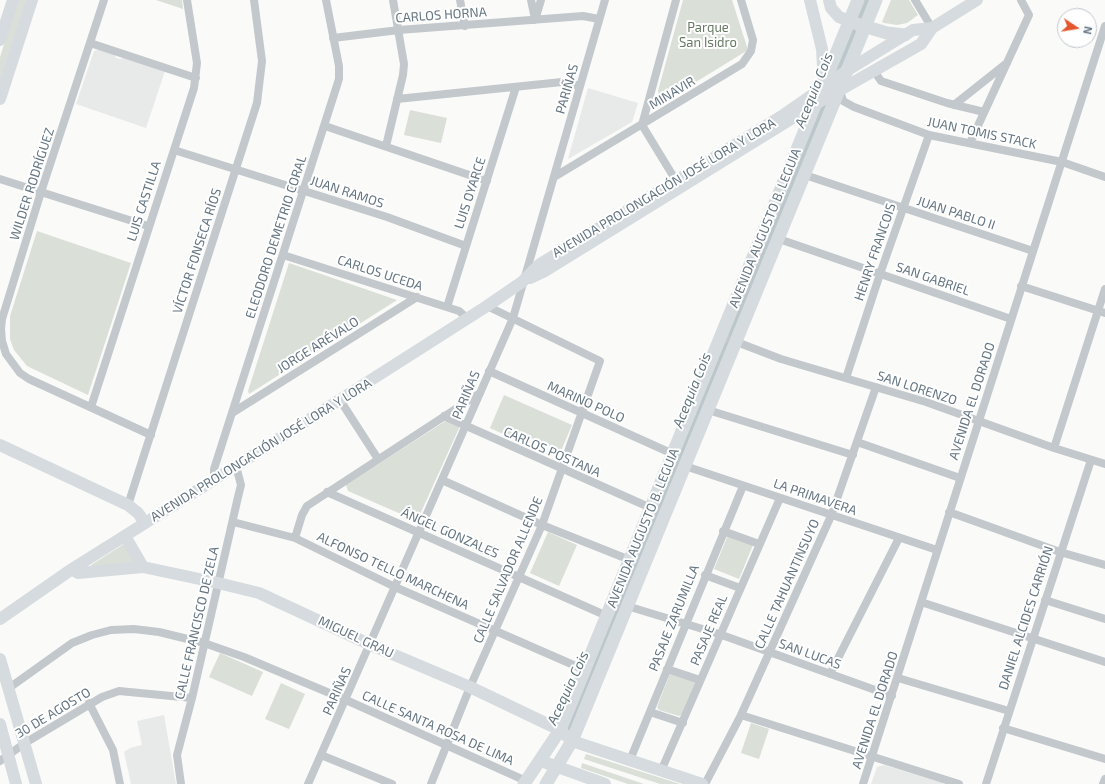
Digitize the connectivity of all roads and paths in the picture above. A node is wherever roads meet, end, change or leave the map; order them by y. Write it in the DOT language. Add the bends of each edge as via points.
graph roads {
  1 [pos="13,0"];
  2 [pos="32,0"];
  3 [pos="104,0"];
  4 [pos="187,0"];
  5 [pos="254,0"];
  6 [pos="326,0"];
  7 [pos="393,0"];
  8 [pos="460,0"];
  9 [pos="531,0"];
  10 [pos="541,0"];
  11 [pos="605,0"];
  12 [pos="676,0"];
  13 [pos="741,0"];
  14 [pos="810,0"];
  15 [pos="828,0"];
  16 [pos="858,0"];
  17 [pos="876,0"];
  18 [pos="915,0"];
  19 [pos="977,0"];
  20 [pos="1021,0"];
  21 [pos="599,19"];
  22 [pos="536,20"];
  23 [pos="850,21"];
  24 [pos="465,26"];
  25 [pos="1105,26"];
  26 [pos="864,27"];
  27 [pos="932,28"];
  28 [pos="399,30"];
  29 [pos="905,35"];
  30 [pos="333,38"];
  31 [pos="0,40"];
  32 [pos="90,43"];
  33 [pos="1009,61"];
  34 [pos="848,70"];
  35 [pos="874,71"];
  36 [pos="196,78"];
  37 [pos="580,86"];
  38 [pos="824,86"];
  39 [pos="516,87"];
  40 [pos="840,91"];
  41 [pos="0,99"];
  42 [pos="397,99"];
  43 [pos="817,103"];
  44 [pos="954,105"];
  45 [pos="984,112"];
  46 [pos="642,125"];
  47 [pos="325,126"];
  48 [pos="929,135"];
  49 [pos="970,143"];
  50 [pos="386,146"];
  51 [pos="174,150"];
  52 [pos="1062,162"];
  53 [pos="236,170"];
  54 [pos="804,175"];
  55 [pos="1105,176"];
  56 [pos="554,177"];
  57 [pos="0,179"];
  58 [pos="486,181"];
  59 [pos="678,184"];
  60 [pos="304,191"];
  61 [pos="42,192"];
  62 [pos="903,208"];
  63 [pos="148,226"];
  64 [pos="778,239"];
  65 [pos="466,246"];
  66 [pos="1033,251"];
  67 [pos="283,254"];
  68 [pos="880,274"];
  69 [pos="522,282"];
  70 [pos="1021,286"];
  71 [pos="1105,289"];
  72 [pos="417,297"];
  73 [pos="488,306"];
  74 [pos="447,307"];
  75 [pos="1102,312"];
  76 [pos="467,318"];
  77 [pos="513,318"];
  78 [pos="1011,319"];
  79 [pos="721,336"];
  80 [pos="735,342"];
  81 [pos="489,371"];
  82 [pos="846,378"];
  83 [pos="876,387"];
  84 [pos="480,393"];
  85 [pos="340,400"];
  86 [pos="90,407"];
  87 [pos="708,410"];
  88 [pos="232,413"];
  89 [pos="581,414"];
  90 [pos="444,416"];
  91 [pos="978,421"];
  92 [pos="465,427"];
  93 [pos="151,435"];
  94 [pos="857,442"];
  95 [pos="0,445"];
  96 [pos="1054,448"];
  97 [pos="673,454"];
  98 [pos="853,455"];
  99 [pos="378,459"];
  100 [pos="1091,460"];
  101 [pos="1105,464"];
  102 [pos="236,466"];
  103 [pos="684,466"];
  104 [pos="562,470"];
  105 [pos="960,478"];
  106 [pos="214,480"];
  107 [pos="442,480"];
  108 [pos="743,486"];
  109 [pos="327,492"];
  110 [pos="780,498"];
  111 [pos="128,505"];
  112 [pos="651,508"];
  113 [pos="949,512"];
  114 [pos="831,516"];
  115 [pos="232,522"];
  116 [pos="145,523"];
  117 [pos="542,525"];
  118 [pos="723,531"];
  119 [pos="419,532"];
  120 [pos="125,536"];
  121 [pos="295,538"];
  122 [pos="899,538"];
  123 [pos="759,544"];
  124 [pos="937,550"];
  125 [pos="1060,552"];
  126 [pos="630,560"];
  127 [pos="1105,565"];
  128 [pos="143,567"];
  129 [pos="72,568"];
  130 [pos="705,574"];
  131 [pos="520,578"];
  132 [pos="218,583"];
  133 [pos="395,587"];
  134 [pos="740,588"];
  135 [pos="1045,600"];
  136 [pos="921,602"];
  137 [pos="627,606"];
  138 [pos="607,616"];
  139 [pos="0,619"];
  140 [pos="1105,619"];
  141 [pos="684,624"];
  142 [pos="496,631"];
  143 [pos="719,634"];
  144 [pos="1032,637"];
  145 [pos="204,643"];
  146 [pos="371,645"];
  147 [pos="769,652"];
  148 [pos="0,659"];
  149 [pos="1105,662"];
  150 [pos="667,669"];
  151 [pos="585,670"];
  152 [pos="830,674"];
  153 [pos="898,678"];
  154 [pos="700,680"];
  155 [pos="470,687"];
  156 [pos="9,688"];
  157 [pos="892,696"];
  158 [pos="192,698"];
  159 [pos="346,700"];
  160 [pos="89,704"];
  161 [pos="1009,711"];
  162 [pos="650,712"];
  163 [pos="741,715"];
  164 [pos="683,723"];
  165 [pos="0,724"];
  166 [pos="1003,728"];
  167 [pos="560,730"];
  168 [pos="572,741"];
  169 [pos="25,743"];
  170 [pos="445,745"];
  171 [pos="321,755"];
  172 [pos="872,756"];
  173 [pos="4,758"];
  174 [pos="1105,759"];
  175 [pos="630,760"];
  176 [pos="541,761"];
  177 [pos="556,767"];
  178 [pos="661,771"];
  179 [pos="1105,779"];
  180 [pos="525,782"];
  181 [pos="16,784"];
  182 [pos="36,784"];
  183 [pos="120,784"];
  184 [pos="181,784"];
  185 [pos="308,784"];
  186 [pos="392,784"];
  187 [pos="431,784"];
  188 [pos="546,784"];
  189 [pos="605,784"];
  190 [pos="702,784"];
  191 [pos="705,784"];
  192 [pos="863,784"];
  193 [pos="959,784"];
  194 [pos="986,784"];
  195 [pos="1103,784"];
  1 -- 31 [label="street"];
  2 -- 41 [label="street"];
  3 -- 32 [label="street, WILDER RODRÍGUEZ"];
  4 -- 36 [label="street, LUIS CASTILLA" via="195,50"];
  5 -- 53 [label="street, VÍCTOR FONSECA RÍOS" via="261,43 260,82 257,104"];
  6 -- 30 [label="street, ELEODORO DEMETRIO CORAL"];
  7 -- 28 [label="street"];
  8 -- 24 [label="street"];
  9 -- 22 [label="street"];
  10 -- 22 [label="street"];
  11 -- 21 [label="street, PARIÑAS"];
  12 -- 46 [label="street"];
  13 -- 46 [label="street, MINAVIR" via="753,40 749,57 742,64"];
  14 -- 38 [label="street" via="822,49"];
  15 -- 23 [label="street" via="839,17"];
  16 -- 23 [label="main road, AVENIDA AUGUSTO B. LEGUIA"];
  17 -- 26 [label="main road, AVENIDA AUGUSTO B. LEGUIA"];
  18 -- 27 [label="street"];
  19 -- 27 [label="street"];
  20 -- 33 [label="street" via="1029,15"];
  21 -- 22 [label="street, CARLOS HORNA" via="583,16"];
  21 -- 37 [label="street, PARIÑAS"];
  22 -- 24 [label="street, CARLOS HORNA"];
  23 -- 26 [label="main road"];
  23 -- 38 [label="main road, AVENIDA AUGUSTO B. LEGUIA"];
  24 -- 28 [label="street, CARLOS HORNA"];
  25 -- 52 [label="street, AVENIDA EL DORADO"];
  26 -- 29 [label="main road"];
  26 -- 34 [label="main road, AVENIDA AUGUSTO B. LEGUIA"];
  27 -- 29 [label="street, AVENIDA PROLONGACIÓN JOSÉ LORA Y LORA" via="913,30"];
  27 -- 35 [label="street, AVENIDA PROLONGACIÓN JOSÉ LORA Y LORA" via="921,44"];
  28 -- 30 [label="street, CARLOS HORNA"];
  28 -- 42 [label="street" via="404,64"];
  29 -- 34 [label="street, AVENIDA PROLONGACIÓN JOSÉ LORA Y LORA"];
  30 -- 47 [label="street, ELEODORO DEMETRIO CORAL" via="339,79"];
  32 -- 36 [label="street"];
  32 -- 61 [label="street, WILDER RODRÍGUEZ"];
  33 -- 44 [label="street"];
  33 -- 45 [label="street"];
  34 -- 38 [label="street, AVENIDA PROLONGACIÓN JOSÉ LORA Y LORA"];
  34 -- 40 [label="main road, AVENIDA AUGUSTO B. LEGUIA"];
  35 -- 40 [label="street, AVENIDA PROLONGACIÓN JOSÉ LORA Y LORA"];
  35 -- 44 [label="street" via="881,81"];
  36 -- 51 [label="street, LUIS CASTILLA"];
  37 -- 39 [label="street" via="562,82"];
  37 -- 56 [label="street, PARIÑAS"];
  38 -- 43 [label="main road, AVENIDA AUGUSTO B. LEGUIA"];
  38 -- 59 [label="street, AVENIDA PROLONGACIÓN JOSÉ LORA Y LORA"];
  39 -- 42 [label="street"];
  39 -- 58 [label="street, LUIS OYARCE"];
  40 -- 43 [label="street, AVENIDA PROLONGACIÓN JOSÉ LORA Y LORA"];
  40 -- 48 [label="street, JUAN TOMIS STACK" via="843,101 854,107"];
  40 -- 54 [label="main road, AVENIDA AUGUSTO B. LEGUIA"];
  42 -- 50 [label="street"];
  43 -- 59 [label="street, AVENIDA PROLONGACIÓN JOSÉ LORA Y LORA"];
  43 -- 79 [label="main road, AVENIDA AUGUSTO B. LEGUIA"];
  44 -- 45 [label="street"];
  45 -- 49 [label="street"];
  46 -- 56 [label="street, MINAVIR"];
  46 -- 59 [label="street"];
  47 -- 50 [label="street"];
  47 -- 60 [label="street, ELEODORO DEMETRIO CORAL"];
  48 -- 49 [label="street, JUAN TOMIS STACK"];
  48 -- 62 [label="street, HENRY FRANCOIS"];
  49 -- 52 [label="street, JUAN TOMIS STACK"];
  50 -- 58 [label="street"];
  51 -- 53 [label="street, JUAN RAMOS"];
  51 -- 63 [label="street, LUIS CASTILLA"];
  52 -- 55 [label="street, JUAN TOMIS STACK"];
  52 -- 66 [label="street, AVENIDA EL DORADO"];
  53 -- 60 [label="street, JUAN RAMOS"];
  53 -- 93 [label="street, VÍCTOR FONSECA RÍOS"];
  54 -- 62 [label="street, JUAN PABLO II"];
  54 -- 64 [label="main road, AVENIDA AUGUSTO B. LEGUIA"];
  56 -- 69 [label="street, PARIÑAS"];
  57 -- 61 [label="street"];
  58 -- 65 [label="street, LUIS OYARCE"];
  59 -- 69 [label="street, AVENIDA PROLONGACIÓN JOSÉ LORA Y LORA" via="540,264"];
  60 -- 65 [label="street, JUAN RAMOS" via="387,217"];
  60 -- 67 [label="street, ELEODORO DEMETRIO CORAL"];
  61 -- 63 [label="street"];
  61 -- 86 [label="street, WILDER RODRÍGUEZ" via="2,319 2,341 6,354 20,373"];
  62 -- 66 [label="street, JUAN PABLO II"];
  62 -- 68 [label="street, HENRY FRANCOIS"];
  63 -- 86 [label="street, LUIS CASTILLA"];
  64 -- 68 [label="street, SAN GABRIEL"];
  64 -- 80 [label="main road, AVENIDA AUGUSTO B. LEGUIA"];
  65 -- 74 [label="street, LUIS OYARCE"];
  66 -- 70 [label="street, AVENIDA EL DORADO"];
  67 -- 72 [label="street, CARLOS UCEDA"];
  67 -- 88 [label="street, ELEODORO DEMETRIO CORAL"];
  68 -- 78 [label="street, SAN GABRIEL"];
  68 -- 82 [label="street, HENRY FRANCOIS"];
  69 -- 73 [label="street, AVENIDA PROLONGACIÓN JOSÉ LORA Y LORA"];
  69 -- 77 [label="street, PARIÑAS"];
  70 -- 75 [label="street"];
  70 -- 78 [label="street, AVENIDA EL DORADO"];
  71 -- 75 [label="street"];
  72 -- 74 [label="street, CARLOS UCEDA"];
  72 -- 88 [label="street, JORGE ARÉVALO"];
  73 -- 76 [label="street, AVENIDA PROLONGACIÓN JOSÉ LORA Y LORA"];
  73 -- 77 [label="street"];
  74 -- 76 [label="street, CARLOS UCEDA" via="459,311"];
  75 -- 96 [label="street"];
  76 -- 85 [label="street, AVENIDA PROLONGACIÓN JOSÉ LORA Y LORA"];
  77 -- 81 [label="street, PARIÑAS"];
  77 -- 89 [label="street, CALLE SALVADOR ALLENDE" via="600,361"];
  78 -- 91 [label="street, AVENIDA EL DORADO"];
  79 -- 80 [label="street, SAN LORENZO"];
  79 -- 97 [label="main road, AVENIDA AUGUSTO B. LEGUIA"];
  80 -- 82 [label="street, SAN LORENZO"];
  80 -- 87 [label="main road, AVENIDA AUGUSTO B. LEGUIA"];
  81 -- 84 [label="street, PARIÑAS"];
  81 -- 89 [label="street, MARINO POLO"];
  82 -- 83 [label="street, SAN LORENZO"];
  83 -- 91 [label="street, SAN LORENZO"];
  83 -- 94 [label="street, CALLE TAHUANTINSUYO"];
  84 -- 90 [label="street"];
  84 -- 92 [label="street, PARIÑAS"];
  85 -- 99 [label="street"];
  85 -- 102 [label="street, AVENIDA PROLONGACIÓN JOSÉ LORA Y LORA"];
  86 -- 93 [label="street, WILDER RODRÍGUEZ"];
  87 -- 98 [label="street"];
  87 -- 103 [label="main road, AVENIDA AUGUSTO B. LEGUIA"];
  88 -- 106 [label="street, ELEODORO DEMETRIO CORAL" via="214,469"];
  89 -- 97 [label="street, MARINO POLO"];
  89 -- 104 [label="street, CALLE SALVADOR ALLENDE"];
  90 -- 92 [label="street, CARLOS POSTANA"];
  90 -- 99 [label="street"];
  91 -- 96 [label="street, SAN LORENZO"];
  91 -- 105 [label="street, AVENIDA EL DORADO"];
  92 -- 104 [label="street, CARLOS POSTANA"];
  92 -- 107 [label="street, PARIÑAS"];
  93 -- 111 [label="street, VÍCTOR FONSECA RÍOS"];
  94 -- 98 [label="street, CALLE TAHUANTINSUYO"];
  94 -- 105 [label="street"];
  95 -- 111 [label="street"];
  96 -- 100 [label="street, SAN LORENZO"];
  97 -- 112 [label="main road, AVENIDA AUGUSTO B. LEGUIA"];
  98 -- 114 [label="street, CALLE TAHUANTINSUYO"];
  99 -- 109 [label="street"];
  100 -- 101 [label="street, SAN LORENZO"];
  100 -- 125 [label="street, DANIEL ALCIDES CARRIÓN"];
  102 -- 106 [label="street, AVENIDA PROLONGACIÓN JOSÉ LORA Y LORA"];
  102 -- 115 [label="street, CALLE FRANCISCO DE ZELA" via="240,485"];
  103 -- 108 [label="street, LA PRIMAVERA"];
  103 -- 137 [label="main road, AVENIDA AUGUSTO B. LEGUIA"];
  104 -- 112 [label="street, CARLOS POSTANA"];
  104 -- 117 [label="street, CALLE SALVADOR ALLENDE"];
  105 -- 113 [label="street, AVENIDA EL DORADO"];
  106 -- 116 [label="street, AVENIDA PROLONGACIÓN JOSÉ LORA Y LORA"];
  107 -- 117 [label="street"];
  107 -- 119 [label="street, PARIÑAS"];
  108 -- 110 [label="street, LA PRIMAVERA"];
  108 -- 118 [label="street, PASAJE ZARUMILLA"];
  109 -- 119 [label="street, ÁNGEL GONZALES"];
  109 -- 121 [label="street" via="307,506"];
  110 -- 114 [label="street, LA PRIMAVERA"];
  110 -- 123 [label="street, PASAJE REAL"];
  111 -- 116 [label="street"];
  112 -- 126 [label="main road, AVENIDA AUGUSTO B. LEGUIA"];
  113 -- 124 [label="street, AVENIDA EL DORADO"];
  113 -- 125 [label="street"];
  114 -- 122 [label="street, LA PRIMAVERA"];
  114 -- 147 [label="street, CALLE TAHUANTINSUYO"];
  115 -- 121 [label="street, ALFONSO TELLO MARCHENA"];
  115 -- 132 [label="street, CALLE FRANCISCO DE ZELA"];
  116 -- 120 [label="street, AVENIDA PROLONGACIÓN JOSÉ LORA Y LORA"];
  117 -- 126 [label="street"];
  117 -- 131 [label="street, CALLE SALVADOR ALLENDE"];
  118 -- 123 [label="street"];
  118 -- 130 [label="street, PASAJE ZARUMILLA"];
  119 -- 131 [label="street, ÁNGEL GONZALES"];
  119 -- 133 [label="street, PARIÑAS"];
  120 -- 128 [label="street"];
  120 -- 129 [label="street, AVENIDA PROLONGACIÓN JOSÉ LORA Y LORA"];
  121 -- 133 [label="street, ALFONSO TELLO MARCHENA"];
  122 -- 124 [label="street, LA PRIMAVERA"];
  122 -- 152 [label="street"];
  123 -- 134 [label="street, PASAJE REAL"];
  124 -- 136 [label="street, AVENIDA EL DORADO"];
  125 -- 127 [label="street"];
  125 -- 135 [label="street, DANIEL ALCIDES CARRIÓN"];
  126 -- 138 [label="main road, AVENIDA AUGUSTO B. LEGUIA"];
  128 -- 129 [label="street, MIGUEL GRAU" via="78,573"];
  128 -- 132 [label="street, MIGUEL GRAU"];
  129 -- 139 [label="street, AVENIDA PROLONGACIÓN JOSÉ LORA Y LORA"];
  130 -- 134 [label="street"];
  130 -- 141 [label="street, PASAJE ZARUMILLA"];
  131 -- 138 [label="street, ÁNGEL GONZALES"];
  131 -- 142 [label="street, CALLE SALVADOR ALLENDE"];
  132 -- 145 [label="street, CALLE FRANCISCO DE ZELA"];
  132 -- 146 [label="street, MIGUEL GRAU" via="273,598"];
  133 -- 142 [label="street, ALFONSO TELLO MARCHENA"];
  133 -- 146 [label="street, PARIÑAS"];
  134 -- 143 [label="street, PASAJE REAL"];
  135 -- 140 [label="street"];
  135 -- 144 [label="street, DANIEL ALCIDES CARRIÓN"];
  136 -- 144 [label="street"];
  136 -- 153 [label="street, AVENIDA EL DORADO"];
  137 -- 141 [label="street, SAN LUCAS"];
  137 -- 168 [label="main road, AVENIDA AUGUSTO B. LEGUIA"];
  138 -- 151 [label="main road, AVENIDA AUGUSTO B. LEGUIA"];
  141 -- 143 [label="street, SAN LUCAS"];
  141 -- 150 [label="street, PASAJE ZARUMILLA"];
  142 -- 151 [label="street, ALFONSO TELLO MARCHENA"];
  142 -- 155 [label="street, CALLE SALVADOR ALLENDE"];
  143 -- 147 [label="street, SAN LUCAS"];
  143 -- 154 [label="street, PASAJE REAL"];
  144 -- 149 [label="street"];
  144 -- 161 [label="street, DANIEL ALCIDES CARRIÓN"];
  145 -- 156 [label="street, CALLE SANTA ROSA DE LIMA" via="134,629 98,633 72,643"];
  145 -- 158 [label="street, CALLE FRANCISCO DE ZELA"];
  145 -- 159 [label="street, CALLE SANTA ROSA DE LIMA"];
  146 -- 155 [label="street, MIGUEL GRAU"];
  146 -- 159 [label="street, PARIÑAS"];
  147 -- 152 [label="street, SAN LUCAS"];
  147 -- 163 [label="street, CALLE TAHUANTINSUYO"];
  148 -- 156 [label="street"];
  150 -- 154 [label="street"];
  150 -- 162 [label="street, PASAJE ZARUMILLA"];
  151 -- 167 [label="main road, AVENIDA AUGUSTO B. LEGUIA"];
  152 -- 157 [label="street, SAN LUCAS"];
  153 -- 157 [label="street, AVENIDA EL DORADO"];
  153 -- 161 [label="street"];
  154 -- 164 [label="street, PASAJE REAL"];
  155 -- 167 [label="street, MIGUEL GRAU"];
  155 -- 170 [label="street, CALLE SALVADOR ALLENDE"];
  156 -- 169 [label="street"];
  157 -- 172 [label="street, AVENIDA EL DORADO"];
  158 -- 160 [label="street, 30 DE AGOSTO" via="119,691"];
  158 -- 184 [label="street, CALLE FRANCISCO DE ZELA" via="177,755"];
  159 -- 170 [label="street, CALLE SANTA ROSA DE LIMA"];
  159 -- 171 [label="street, PARIÑAS"];
  160 -- 169 [label="street, 30 DE AGOSTO"];
  160 -- 183 [label="street" via="113,750"];
  161 -- 166 [label="street, DANIEL ALCIDES CARRIÓN"];
  162 -- 164 [label="street"];
  162 -- 175 [label="street, PASAJE ZARUMILLA"];
  163 -- 172 [label="street"];
  163 -- 191 [label="street, CALLE TAHUANTINSUYO"];
  164 -- 178 [label="street, PASAJE REAL"];
  165 -- 173 [label="street"];
  166 -- 174 [label="street"];
  166 -- 194 [label="street, DANIEL ALCIDES CARRIÓN"];
  167 -- 168 [label="street"];
  167 -- 176 [label="main road, AVENIDA AUGUSTO B. LEGUIA"];
  168 -- 175 [label="street"];
  168 -- 177 [label="main road, AVENIDA AUGUSTO B. LEGUIA"];
  169 -- 173 [label="street, 30 DE AGOSTO"];
  169 -- 182 [label="street"];
  170 -- 180 [label="street, CALLE SANTA ROSA DE LIMA"];
  170 -- 187 [label="street, CALLE SALVADOR ALLENDE"];
  171 -- 185 [label="street, PARIÑAS"];
  171 -- 186 [label="street"];
  172 -- 192 [label="street, AVENIDA EL DORADO"];
  172 -- 193 [label="street"];
  173 -- 181 [label="street"];
  175 -- 178 [label="street"];
  176 -- 177 [label="street"];
  176 -- 180 [label="main road, AVENIDA AUGUSTO B. LEGUIA"];
  177 -- 188 [label="main road, AVENIDA AUGUSTO B. LEGUIA"];
  177 -- 189 [label="street"];
  178 -- 190 [label="street"];
  179 -- 195 [label="street"];
}
